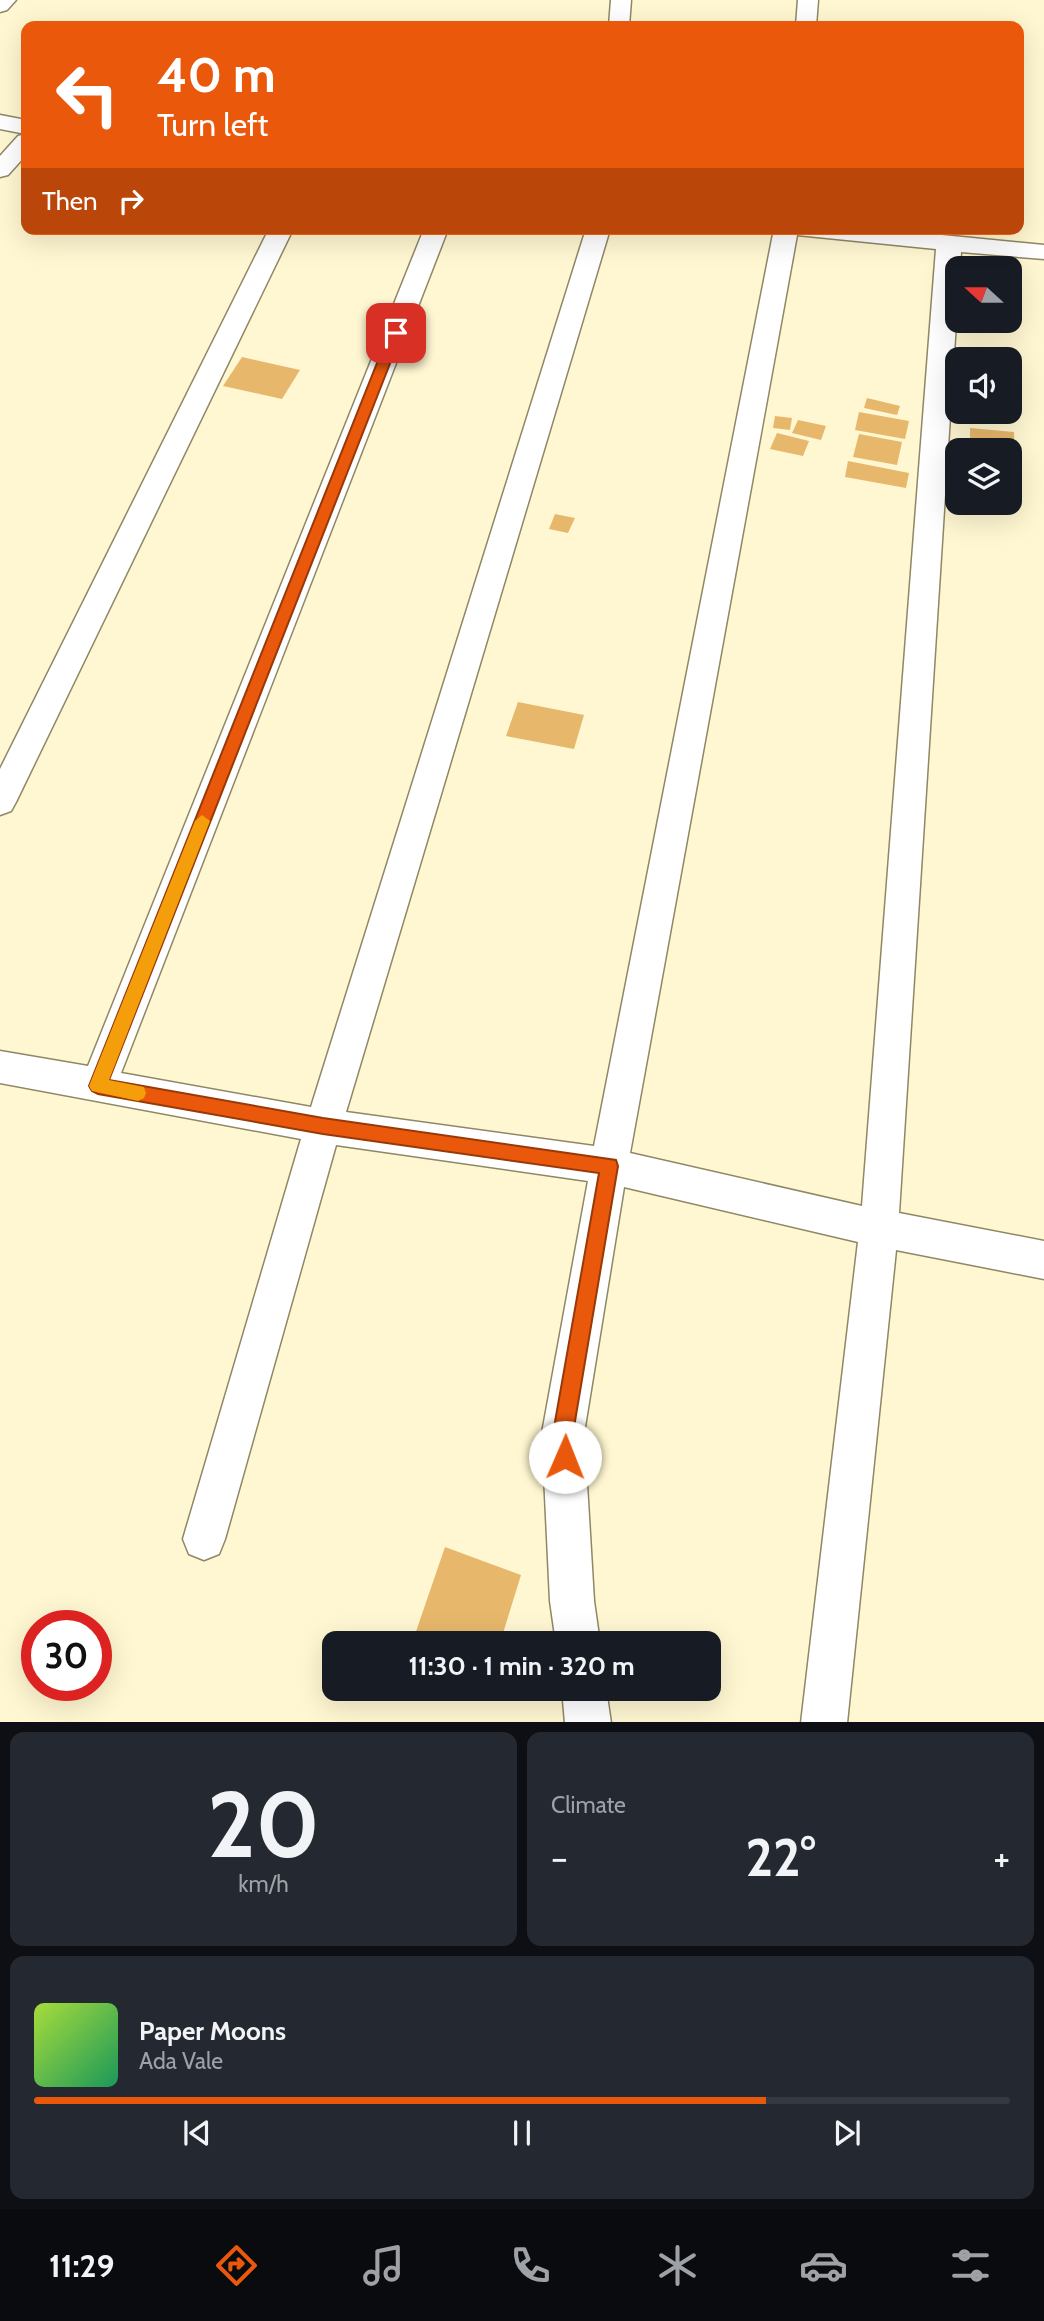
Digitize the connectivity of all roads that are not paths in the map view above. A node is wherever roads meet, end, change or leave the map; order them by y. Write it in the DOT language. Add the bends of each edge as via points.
graph roads {
  1 [pos="6,0"];
  2 [pos="621,0"];
  3 [pos="808,0"];
  4 [pos="0,6"];
  5 [pos="619,21"];
  6 [pos="806,21"];
  7 [pos="0,122"];
  8 [pos="21,126"];
  9 [pos="21,147"];
  10 [pos="0,170"];
  11 [pos="278,235"];
  12 [pos="434,235"];
  13 [pos="596,235"];
  14 [pos="785,235"];
  15 [pos="856,235"];
  16 [pos="949,245"];
  17 [pos="1044,252"];
  18 [pos="0,802"];
  19 [pos="0,1066"];
  20 [pos="98,1086"];
  21 [pos="323,1126"];
  22 [pos="609,1166"];
  23 [pos="878,1228"];
  24 [pos="1044,1260"];
  25 [pos="204,1539"];
  26 [pos="576,1631"];
  27 [pos="585,1701"];
  28 [pos="588,1722"];
  29 [pos="824,1722"];
  1 -- 4 [label="street"];
  2 -- 5 [label="street"];
  3 -- 6 [label="street"];
  7 -- 8 [label="street"];
  9 -- 10 [label="street"];
  11 -- 18 [label="street"];
  12 -- 20 [label="street"];
  13 -- 21 [label="street"];
  14 -- 22 [label="street"];
  15 -- 16 [label="street"];
  16 -- 17 [label="street"];
  16 -- 23 [label="street"];
  19 -- 20 [label="street"];
  20 -- 21 [label="street"];
  21 -- 22 [label="street"];
  21 -- 25 [label="street"];
  22 -- 23 [label="street"];
  22 -- 26 [label="street" via="563,1433"];
  23 -- 24 [label="street"];
  23 -- 29 [label="street"];
  27 -- 28 [label="street"];
}
